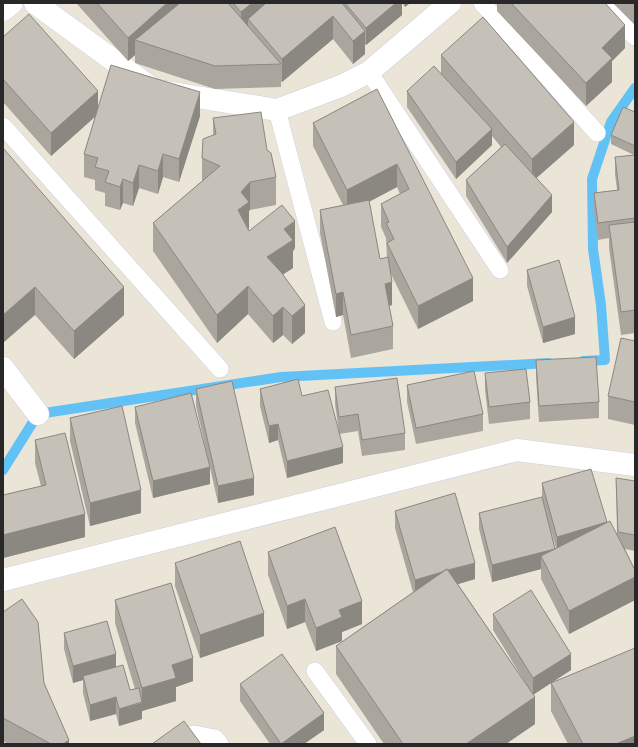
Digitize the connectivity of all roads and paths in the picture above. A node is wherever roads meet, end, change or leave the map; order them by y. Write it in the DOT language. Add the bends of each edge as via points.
graph roads {
  1 [pos="12,3"];
  2 [pos="35,3"];
  3 [pos="450,3"];
  4 [pos="482,3"];
  5 [pos="601,3"];
  6 [pos="3,10"];
  7 [pos="635,37"];
  8 [pos="369,72"];
  9 [pos="277,110"];
  10 [pos="3,126"];
  11 [pos="597,133"];
  12 [pos="500,270"];
  13 [pos="333,322"];
  14 [pos="3,368"];
  15 [pos="220,369"];
  16 [pos="38,414"];
  17 [pos="635,465"];
  18 [pos="3,580"];
  19 [pos="314,671"];
  20 [pos="178,744"];
  21 [pos="220,744"];
  22 [pos="368,744"];
  1 -- 6 [label="street"];
  2 -- 9 [label="street" via="154,90"];
  3 -- 8 [label="street"];
  4 -- 11 [label="lane"];
  5 -- 7 [label="lane"];
  8 -- 9 [label="street" via="341,86"];
  8 -- 12 [label="lane"];
  9 -- 13 [label="lane"];
  10 -- 15 [label="lane"];
  14 -- 16 [label="street"];
  17 -- 18 [label="street" via="517,450"];
  19 -- 22 [label="lane"];
  20 -- 21 [label="lane" via="194,734 216,738"];
}
